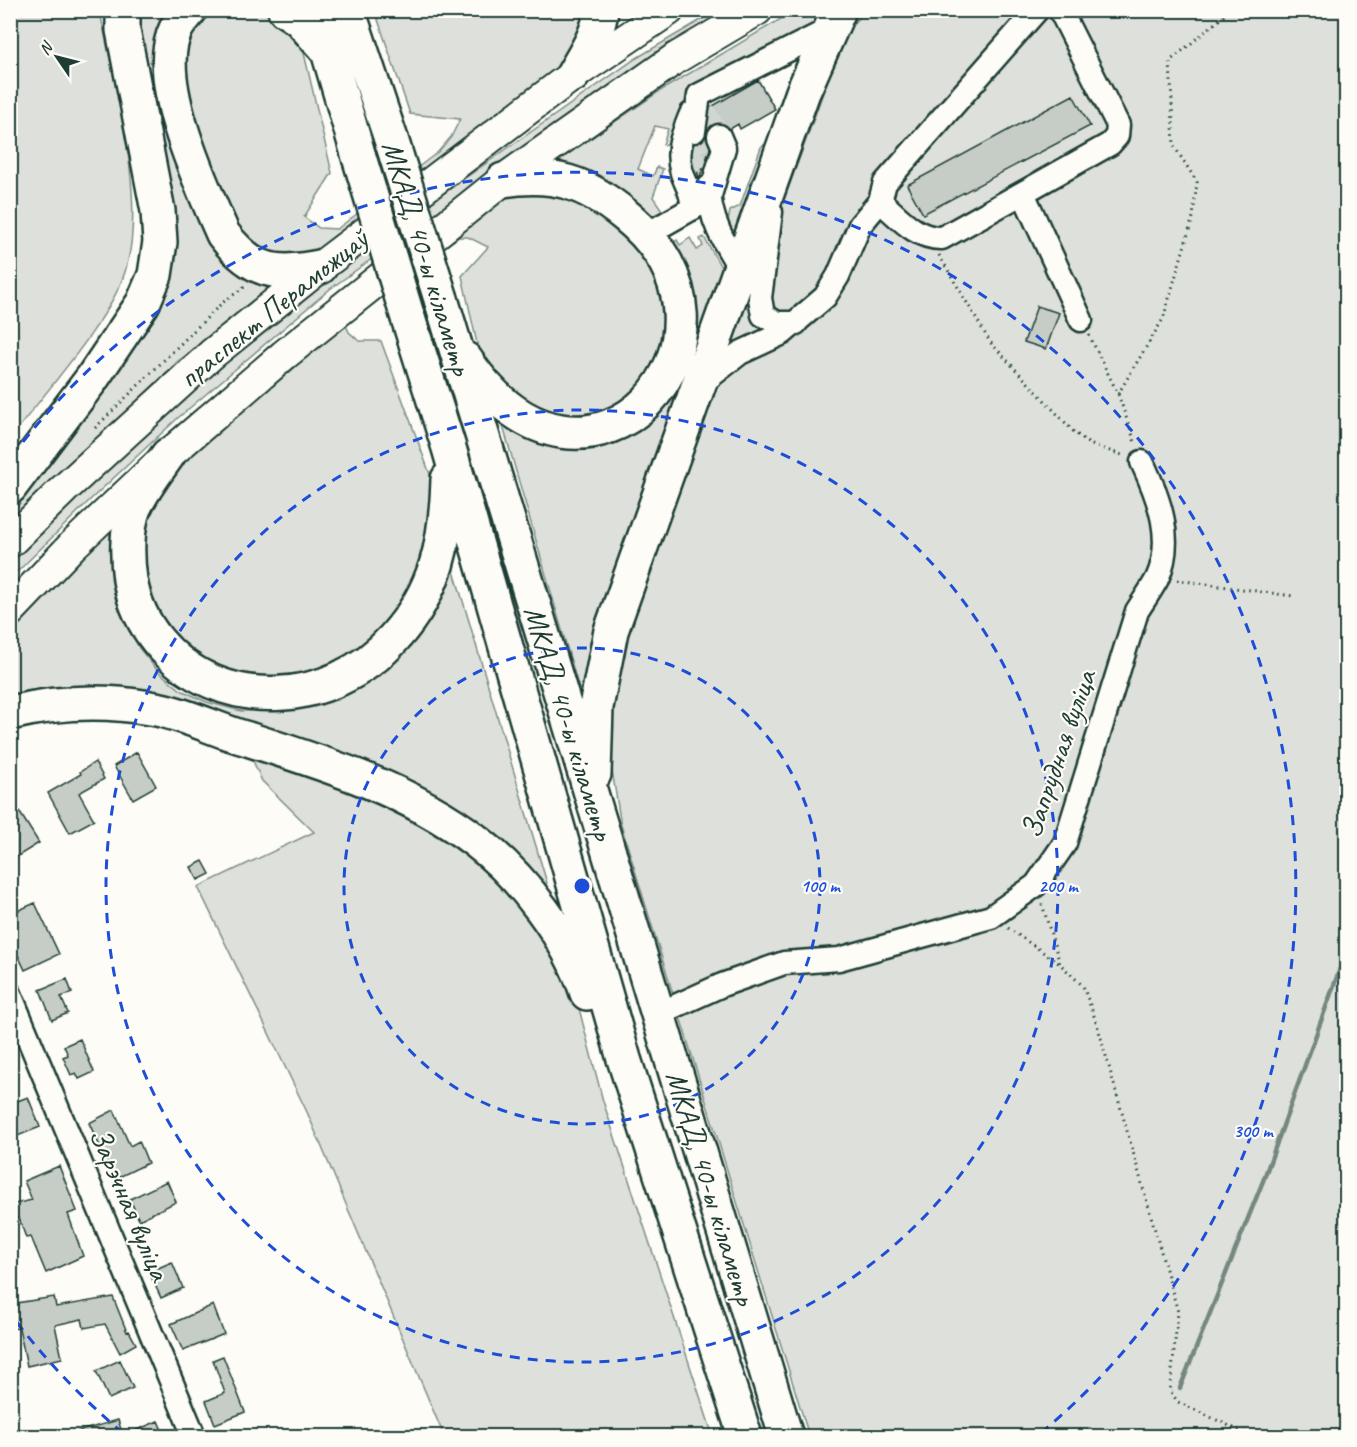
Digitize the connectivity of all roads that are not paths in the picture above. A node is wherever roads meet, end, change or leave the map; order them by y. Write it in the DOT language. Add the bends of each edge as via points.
graph roads {
  1 [pos="123,10"];
  2 [pos="190,10"];
  3 [pos="285,10"];
  4 [pos="316,10"];
  5 [pos="601,10"];
  6 [pos="669,10"];
  7 [pos="757,10"];
  8 [pos="1037,10"];
  9 [pos="1060,10"];
  10 [pos="834,20"];
  11 [pos="348,28"];
  12 [pos="573,75"];
  13 [pos="701,103"];
  14 [pos="776,169"];
  15 [pos="503,180"];
  16 [pos="1023,193"];
  17 [pos="880,201"];
  18 [pos="700,204"];
  19 [pos="647,234"];
  20 [pos="320,267"];
  21 [pos="741,270"];
  22 [pos="1081,320"];
  23 [pos="796,323"];
  24 [pos="452,340"];
  25 [pos="698,386"];
  26 [pos="449,448"];
  27 [pos="168,455"];
  28 [pos="1142,462"];
  29 [pos="10,487"];
  30 [pos="10,542"];
  31 [pos="10,611"];
  32 [pos="10,713"];
  33 [pos="594,804"];
  34 [pos="10,994"];
  35 [pos="658,1014"];
  36 [pos="624,1059"];
  37 [pos="194,1437"];
  38 [pos="745,1437"];
  39 [pos="786,1437"];
  1 -- 29 [label="highway" via="123,30 158,211 160,242 155,275 126,331"];
  2 -- 20 [label="highway" via="176,29 169,53 170,80 177,116 223,234 243,257 262,268 291,273"];
  3 -- 11 [label="highway" via="299,19"];
  4 -- 11 [label="highway, МКАД, 40-ы кіламетр"];
  5 -- 12 [label="highway" via="600,21"];
  6 -- 12 [label="main road, праспект Пераможцаў"];
  7 -- 15 [label="main road" via="676,58"];
  8 -- 17 [label="street" via="885,183"];
  9 -- 16 [label="street" via="1118,125 1118,136"];
  10 -- 13 [label="street"];
  10 -- 14 [label="highway"];
  11 -- 24 [label="highway, МКАД, 40-ы кіламетр, bridge" via="391,139"];
  11 -- 26 [label="highway, МКАД, 40-ы кіламетр, bridge" via="359,157"];
  12 -- 20 [label="main road, праспект Пераможцаў"];
  13 -- 18 [label="street"];
  13 -- 18 [label="street" via="681,137 678,155 682,174"];
  14 -- 21 [label="highway"];
  14 -- 23 [label="street" via="760,298 767,320"];
  15 -- 19 [label="highway" via="533,176 573,183 618,208"];
  15 -- 27 [label="main road" via="284,355"];
  16 -- 17 [label="street" via="942,238 916,232"];
  16 -- 22 [label="street"];
  17 -- 23 [label="street" via="860,225 825,297"];
  18 -- 19 [label="street"];
  18 -- 21 [label="street"];
  19 -- 24 [label="highway" via="673,274 679,297 680,330 663,384 627,419 605,429 580,432 555,430 531,422 492,394"];
  20 -- 30 [label="main road, праспект Пераможцаў" via="212,354"];
  21 -- 25 [label="highway"];
  23 -- 25 [label="street" via="740,353"];
  24 -- 33 [label="highway, МКАД, 40-ы кіламетр"];
  25 -- 33 [label="highway" via="611,631 596,706"];
  26 -- 27 [label="highway" via="447,526 440,557 413,614 372,659 345,675 297,692 274,694 223,688 201,679 166,651 139,610 128,567 134,510"];
  26 -- 36 [label="highway, МКАД, 40-ы кіламетр"];
  27 -- 31 [label="main road"];
  28 -- 35 [label="street, Запрудная вуліца" via="1158,495 1166,544 1157,578 1137,611 1065,843 1036,885 991,917 839,959 784,963"];
  32 -- 36 [label="highway" via="75,703 152,708 358,778 430,811 492,854 552,925 571,955 595,1018"];
  33 -- 35 [label="highway, МКАД, 40-ы кіламетр"];
  34 -- 37 [label="street, Зарэчная вуліца"];
  35 -- 39 [label="highway, МКАД, 40-ы кіламетр"];
  36 -- 38 [label="highway, МКАД, 40-ы кіламетр"];
}
